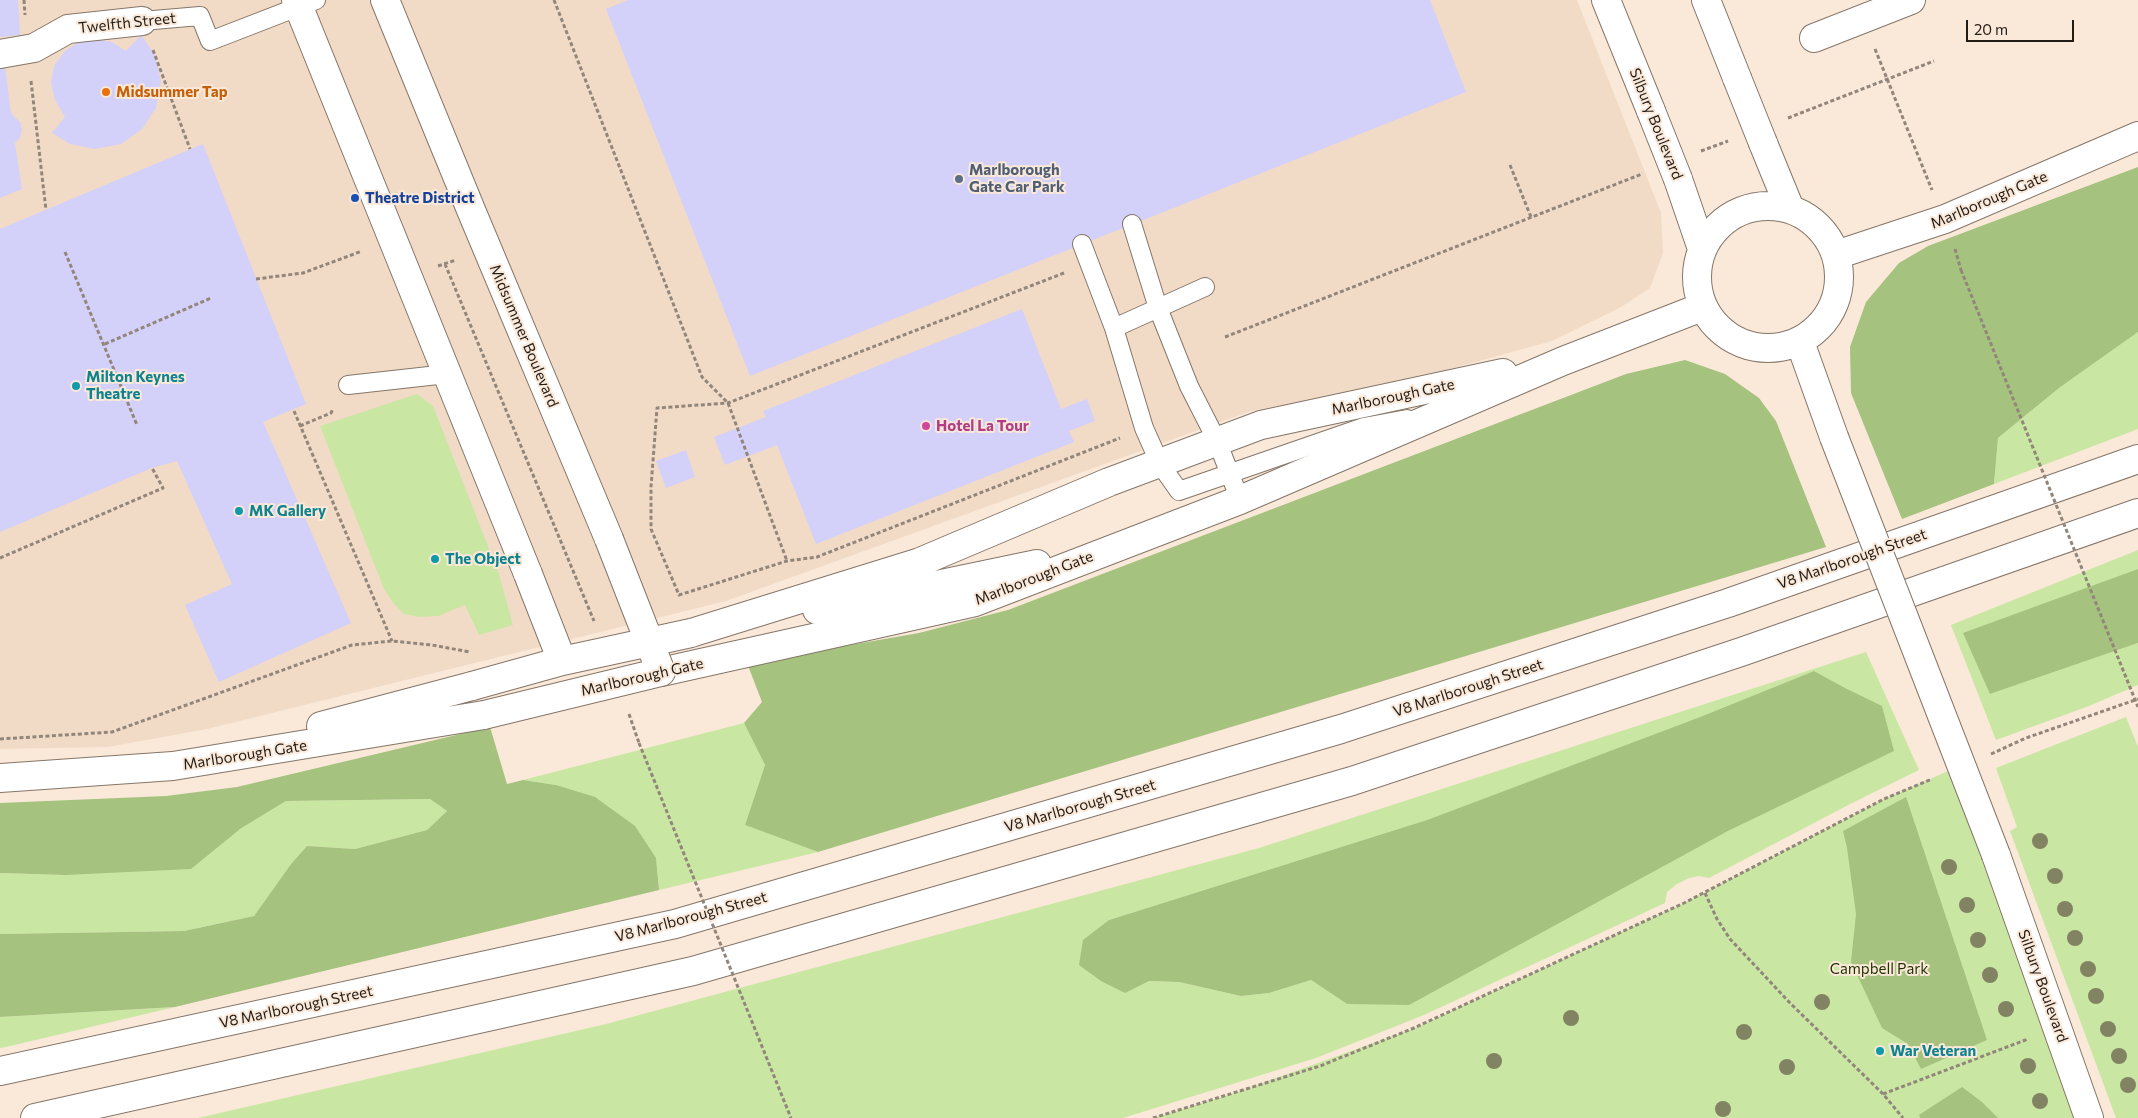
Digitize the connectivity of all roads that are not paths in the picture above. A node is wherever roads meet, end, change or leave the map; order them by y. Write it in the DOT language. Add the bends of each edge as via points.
graph roads {
  1 [pos="385,0"];
  2 [pos="1606,0"];
  3 [pos="1706,0"];
  4 [pos="1911,0"];
  5 [pos="304,2"];
  6 [pos="142,21"];
  7 [pos="1814,38"];
  8 [pos="0,54"];
  9 [pos="2138,136"];
  10 [pos="1790,209"];
  11 [pos="1132,224"];
  12 [pos="1082,244"];
  13 [pos="1702,249"];
  14 [pos="1836,255"];
  15 [pos="1206,287"];
  16 [pos="1702,307"];
  17 [pos="1158,308"];
  18 [pos="1114,328"];
  19 [pos="1800,342"];
  20 [pos="1563,361"];
  21 [pos="447,374"];
  22 [pos="348,385"];
  23 [pos="1439,414"];
  24 [pos="1217,441"];
  25 [pos="2138,459"];
  26 [pos="1160,464"];
  27 [pos="1230,474"];
  28 [pos="1240,500"];
  29 [pos="2138,513"];
  30 [pos="732,635"];
  31 [pos="650,642"];
  32 [pos="562,661"];
  33 [pos="661,672"];
  34 [pos="173,766"];
  35 [pos="0,778"];
  36 [pos="0,1071"];
  37 [pos="35,1118"];
  38 [pos="2089,1118"];
  1 -- 31 [label="street, Midsummer Boulevard, bridge"];
  2 -- 13 [label="street, Silbury Boulevard, bridge" via="1678,179"];
  3 -- 10 [label="street, bridge"];
  4 -- 7 [label="street"];
  5 -- 6 [label="lane, Twelfth Street" via="210,41 200,16"];
  5 -- 21 [label="street"];
  6 -- 8 [label="street, Twelfth Street" via="68,29 34,48"];
  9 -- 14 [label="street, Marlborough Gate" via="1945,220"];
  10 -- 13 [label="street" via="1748,208 1729,217 1713,231"];
  10 -- 14 [label="street" via="1819,227"];
  11 -- 17 [label="lane"];
  12 -- 18 [label="lane"];
  13 -- 16 [label="street" via="1697,268 1697,288"];
  14 -- 19 [label="street" via="1840,275 1837,296 1829,314"];
  15 -- 17 [label="lane"];
  16 -- 19 [label="street" via="1715,326 1733,340 1754,348 1778,349"];
  16 -- 20 [label="street, Marlborough Gate"];
  17 -- 18 [label="lane"];
  17 -- 24 [label="lane" via="1189,386"];
  18 -- 26 [label="lane" via="1144,428"];
  19 -- 38 [label="street, Silbury Boulevard, bridge" via="1996,855"];
  20 -- 23 [label="street, Marlborough Gate"];
  20 -- 24 [label="street, Marlborough Gate" via="1260,425"];
  21 -- 22 [label="lane"];
  21 -- 32 [label="street, bridge"];
  23 -- 27 [label="lane" via="1364,426"];
  23 -- 28 [label="street, Marlborough Gate"];
  24 -- 26 [label="street, Marlborough Gate"];
  24 -- 27 [label="lane"];
  25 -- 36 [label="street, V8 Marlborough Street" via="1737,600 1341,729 675,924"];
  26 -- 27 [label="lane" via="1179,491"];
  26 -- 30 [label="street, Marlborough Gate"];
  27 -- 28 [label="lane"];
  28 -- 30 [label="street, Marlborough Gate" via="974,602"];
  29 -- 37 [label="street" via="1741,652 1352,781 693,971"];
  30 -- 31 [label="street, Marlborough Gate, bridge" via="691,633"];
  30 -- 33 [label="street, Marlborough Gate"];
  31 -- 32 [label="street, Marlborough Gate, bridge"];
  31 -- 33 [label="street, Midsummer Boulevard, bridge"];
  32 -- 34 [label="street, Marlborough Gate, bridge"];
  33 -- 34 [label="street, Marlborough Gate, bridge" via="484,715"];
  34 -- 35 [label="street, Marlborough Gate"];
}
